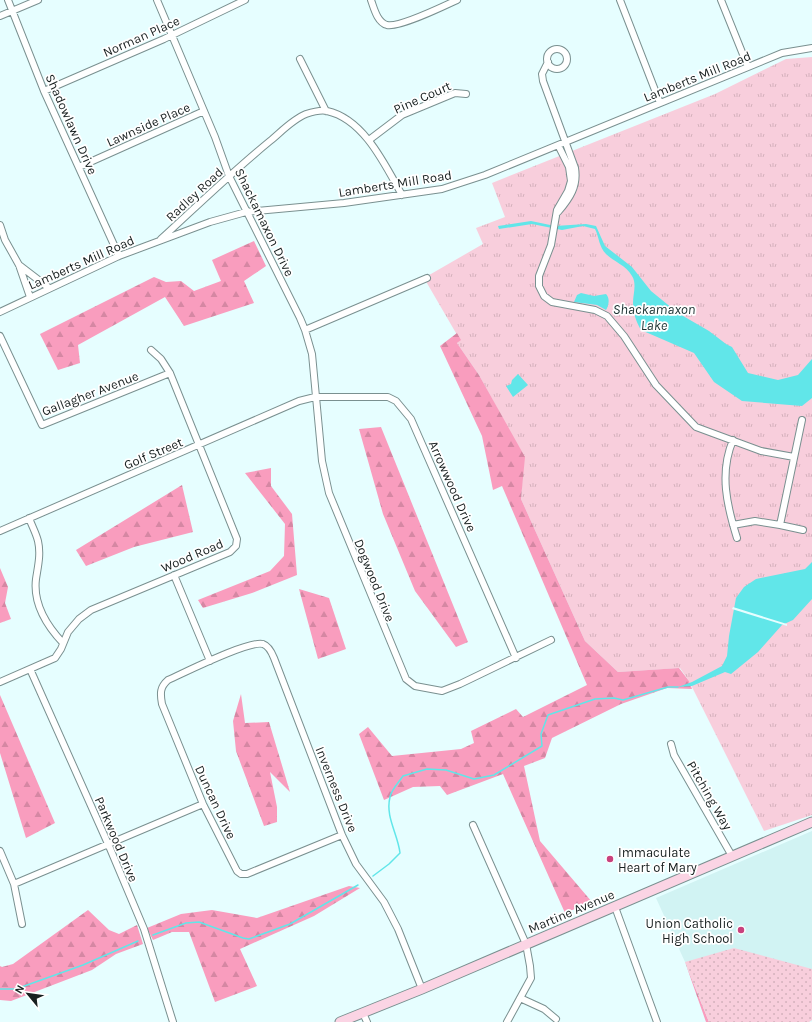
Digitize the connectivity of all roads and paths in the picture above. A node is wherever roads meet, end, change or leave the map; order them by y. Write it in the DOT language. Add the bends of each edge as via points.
graph roads {
  1 [pos="8,0"];
  2 [pos="38,0"];
  3 [pos="157,0"];
  4 [pos="245,0"];
  5 [pos="371,0"];
  6 [pos="457,0"];
  7 [pos="620,0"];
  8 [pos="721,0"];
  9 [pos="13,11"];
  10 [pos="0,16"];
  11 [pos="172,35"];
  12 [pos="812,48"];
  13 [pos="300,60"];
  14 [pos="548,62"];
  15 [pos="748,67"];
  16 [pos="44,91"];
  17 [pos="466,94"];
  18 [pos="660,103"];
  19 [pos="204,111"];
  20 [pos="326,111"];
  21 [pos="369,140"];
  22 [pos="561,144"];
  23 [pos="79,167"];
  24 [pos="229,176"];
  25 [pos="402,195"];
  26 [pos="246,212"];
  27 [pos="0,225"];
  28 [pos="2,241"];
  29 [pos="158,241"];
  30 [pos="119,256"];
  31 [pos="19,265"];
  32 [pos="426,278"];
  33 [pos="49,288"];
  34 [pos="30,297"];
  35 [pos="0,312"];
  36 [pos="305,330"];
  37 [pos="0,336"];
  38 [pos="151,350"];
  39 [pos="170,373"];
  40 [pos="315,397"];
  41 [pos="802,420"];
  42 [pos="733,440"];
  43 [pos="200,445"];
  44 [pos="794,457"];
  45 [pos="29,518"];
  46 [pos="733,525"];
  47 [pos="780,525"];
  48 [pos="803,530"];
  49 [pos="0,531"];
  50 [pos="737,538"];
  51 [pos="174,575"];
  52 [pos="551,640"];
  53 [pos="63,643"];
  54 [pos="516,658"];
  55 [pos="210,661"];
  56 [pos="30,669"];
  57 [pos="0,682"];
  58 [pos="671,744"];
  59 [pos="203,804"];
  60 [pos="812,822"];
  61 [pos="473,825"];
  62 [pos="342,835"];
  63 [pos="109,846"];
  64 [pos="0,851"];
  65 [pos="732,856"];
  66 [pos="14,884"];
  67 [pos="615,907"];
  68 [pos="22,924"];
  69 [pos="526,945"];
  70 [pos="422,989"];
  71 [pos="520,998"];
  72 [pos="363,1013"];
  73 [pos="556,1019"];
  74 [pos="173,1022"];
  75 [pos="340,1022"];
  76 [pos="367,1022"];
  77 [pos="507,1022"];
  78 [pos="657,1022"];
  1 -- 9 [label="street, Shadowlawn Drive"];
  2 -- 9 [label="street"];
  3 -- 11 [label="street, Shackamaxon Drive"];
  4 -- 11 [label="street, Norman Place"];
  5 -- 6 [label="street" via="381,21 387,25 398,25"];
  7 -- 18 [label="street"];
  8 -- 15 [label="street"];
  9 -- 10 [label="street"];
  9 -- 16 [label="street, Shadowlawn Drive"];
  11 -- 16 [label="street, Norman Place"];
  11 -- 19 [label="street, Shackamaxon Drive"];
  12 -- 15 [label="street, Lamberts Mill Road" via="782,53"];
  13 -- 20 [label="street"];
  14 -- 22 [label="street" via="542,74 543,81"];
  15 -- 18 [label="street, Lamberts Mill Road"];
  16 -- 23 [label="street, Shadowlawn Drive"];
  17 -- 21 [label="street, Pine Court" via="455,93 402,116"];
  18 -- 22 [label="street, Lamberts Mill Road"];
  19 -- 23 [label="street, Lawnside Place"];
  19 -- 24 [label="street, Shackamaxon Drive"];
  20 -- 21 [label="street" via="355,126"];
  20 -- 24 [label="street, Radley Road" via="306,114 286,127"];
  21 -- 25 [label="street"];
  22 -- 25 [label="street, Lamberts Mill Road" via="452,186"];
  22 -- 42 [label="street" via="575,168 576,180 573,191 556,215 550,245 539,276 539,286 544,296 552,302 596,310 607,316 624,336 656,385 693,424"];
  23 -- 30 [label="street, Shadowlawn Drive"];
  24 -- 26 [label="street, Shackamaxon Drive"];
  24 -- 29 [label="street, Radley Road"];
  25 -- 26 [label="street, Lamberts Mill Road"];
  26 -- 29 [label="street, Lamberts Mill Road"];
  26 -- 36 [label="street, Shackamaxon Drive"];
  27 -- 28 [label="street"];
  28 -- 31 [label="street"];
  29 -- 30 [label="street, Lamberts Mill Road"];
  30 -- 33 [label="street, Lamberts Mill Road"];
  31 -- 33 [label="street"];
  31 -- 34 [label="street"];
  32 -- 36 [label="street"];
  33 -- 34 [label="street, Lamberts Mill Road"];
  34 -- 35 [label="street, Lamberts Mill Road"];
  36 -- 40 [label="street, Dogwood Drive" via="312,354"];
  37 -- 39 [label="street, Gallagher Avenue" via="42,425"];
  38 -- 39 [label="street, Wood Road"];
  39 -- 43 [label="street, Wood Road"];
  40 -- 43 [label="street, Golf Street" via="299,401"];
  40 -- 54 [label="street, Arrowwood Drive" via="383,397 396,401 406,412"];
  40 -- 54 [label="street, Dogwood Drive" via="324,478 406,679 415,686 442,690 454,687"];
  41 -- 44 [label="street"];
  42 -- 44 [label="street" via="762,451"];
  42 -- 46 [label="street" via="724,477"];
  43 -- 45 [label="street, Golf Street"];
  43 -- 51 [label="street, Wood Road" via="237,543 230,552"];
  44 -- 47 [label="street"];
  45 -- 49 [label="street, Golf Street"];
  45 -- 53 [label="street" via="39,550 36,581 38,601 48,623"];
  46 -- 47 [label="street" via="755,521"];
  46 -- 50 [label="street"];
  47 -- 48 [label="street"];
  51 -- 53 [label="street, Wood Road" via="91,610 79,619"];
  51 -- 55 [label="street"];
  52 -- 54 [label="street, Dogwood Drive"];
  53 -- 56 [label="street, Wood Road" via="55,658"];
  55 -- 59 [label="street, Duncan Drive" via="168,680 160,693 162,704"];
  55 -- 62 [label="street, Inverness Drive" via="258,644 271,651"];
  56 -- 57 [label="street, Wood Road"];
  56 -- 63 [label="street, Parkwood Drive"];
  58 -- 65 [label="street, Pitching Way" via="674,754"];
  59 -- 62 [label="street, Duncan Drive" via="236,871 241,874 247,874"];
  59 -- 63 [label="street"];
  60 -- 65 [label="main road, Martine Avenue"];
  61 -- 69 [label="street"];
  62 -- 70 [label="street, Inverness Drive" via="356,864 384,902"];
  63 -- 66 [label="street"];
  63 -- 74 [label="street, Parkwood Drive" via="144,929"];
  64 -- 66 [label="street"];
  65 -- 67 [label="main road, Martine Avenue"];
  66 -- 68 [label="street"];
  67 -- 69 [label="main road, Martine Avenue"];
  67 -- 78 [label="street"];
  69 -- 70 [label="main road, Martine Avenue"];
  69 -- 71 [label="street" via="531,978"];
  70 -- 72 [label="main road, Martine Avenue"];
  71 -- 73 [label="street" via="544,1009"];
  71 -- 77 [label="street"];
  72 -- 75 [label="main road, Martine Avenue"];
  72 -- 76 [label="street"];
}
